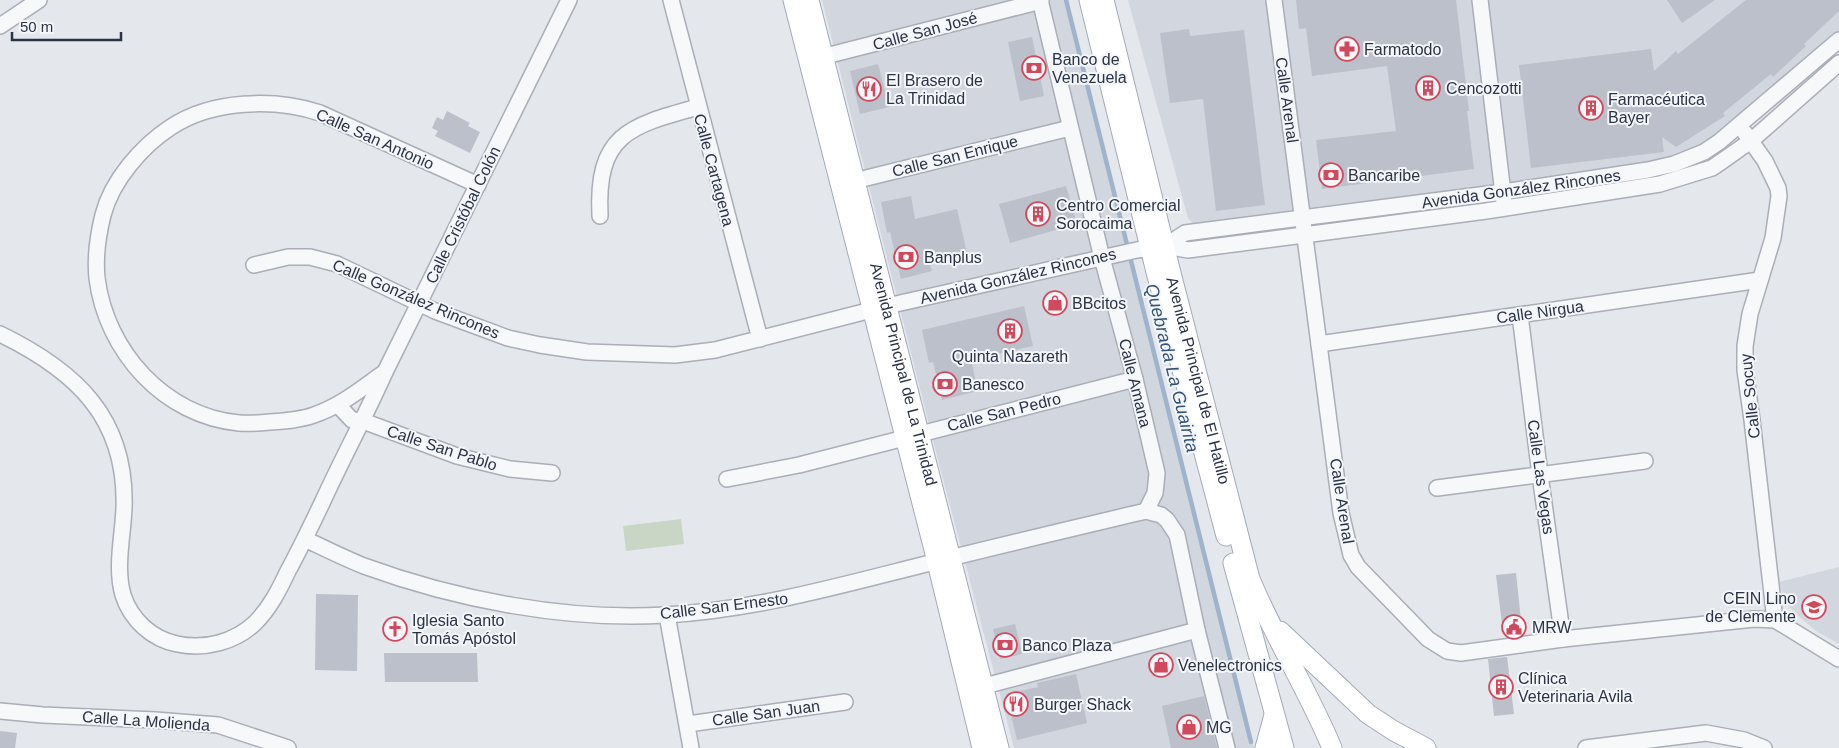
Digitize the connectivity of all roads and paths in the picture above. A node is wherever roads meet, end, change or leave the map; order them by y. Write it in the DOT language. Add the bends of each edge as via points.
graph roads {
  1 [pos="39,0"];
  2 [pos="569,0"];
  3 [pos="671,0"];
  4 [pos="793,0"];
  5 [pos="809,0"];
  6 [pos="1040,0"];
  7 [pos="1089,0"];
  8 [pos="1104,0"];
  9 [pos="1274,0"];
  10 [pos="1480,0"];
  11 [pos="0,26"];
  12 [pos="1839,40"];
  13 [pos="817,59"];
  14 [pos="1839,63"];
  15 [pos="698,107"];
  16 [pos="1739,126"];
  17 [pos="1070,128"];
  18 [pos="1752,140"];
  19 [pos="847,183"];
  20 [pos="478,185"];
  21 [pos="1503,192"];
  22 [pos="1505,208"];
  23 [pos="600,216"];
  24 [pos="1303,218"];
  25 [pos="1304,236"];
  26 [pos="1150,248"];
  27 [pos="1103,257"];
  28 [pos="254,265"];
  29 [pos="1760,280"];
  30 [pos="420,304"];
  31 [pos="880,308"];
  32 [pos="1520,315"];
  33 [pos="0,334"];
  34 [pos="760,339"];
  35 [pos="1319,344"];
  36 [pos="385,372"];
  37 [pos="1135,379"];
  38 [pos="341,403"];
  39 [pos="363,421"];
  40 [pos="912,435"];
  41 [pos="1645,460"];
  42 [pos="552,473"];
  43 [pos="1540,475"];
  44 [pos="726,479"];
  45 [pos="1437,488"];
  46 [pos="1146,511"];
  47 [pos="305,539"];
  48 [pos="944,560"];
  49 [pos="667,615"];
  50 [pos="1774,620"];
  51 [pos="1271,623"];
  52 [pos="1197,630"];
  53 [pos="1563,639"];
  54 [pos="1839,659"];
  55 [pos="977,688"];
  56 [pos="845,702"];
  57 [pos="0,711"];
  58 [pos="1274,714"];
  59 [pos="688,724"];
  60 [pos="288,748"];
  61 [pos="691,748"];
  62 [pos="982,748"];
  63 [pos="999,748"];
  64 [pos="1227,748"];
  65 [pos="1265,748"];
  66 [pos="1284,748"];
  67 [pos="1332,748"];
  68 [pos="1426,748"];
  69 [pos="1586,748"];
  70 [pos="1764,748"];
  1 -- 11 [label="street"];
  2 -- 20 [label="street, Calle Cristóbal Colón"];
  3 -- 15 [label="street, Calle Cartagena"];
  4 -- 13 [label="main road, Avenida Principal de La Trinidad"];
  5 -- 13 [label="main road, Avenida Principal de La Trinidad"];
  6 -- 13 [label="street, Calle San José"];
  6 -- 17 [label="street, Calle Amana"];
  7 -- 26 [label="main road, Avenida Principal de El Hatillo"];
  8 -- 26 [label="main road, Avenida Principal de El Hatillo"];
  9 -- 24 [label="street, Calle Arenal"];
  10 -- 21 [label="street"];
  12 -- 16 [label="street, Avenida González Rincones"];
  13 -- 19 [label="main road, Avenida Principal de La Trinidad"];
  14 -- 18 [label="street, Avenida González Rincones"];
  15 -- 23 [label="street" via="641,125 626,132 614,145 601,174 598,192"];
  15 -- 34 [label="street, Calle Cartagena"];
  16 -- 18 [label="street, Calle Socuy"];
  16 -- 21 [label="street, Avenida González Rincones" via="1704,152 1660,168"];
  17 -- 19 [label="street, Calle San Enrique"];
  17 -- 27 [label="street, Calle Amana"];
  18 -- 22 [label="street, Avenida González Rincones" via="1712,168 1660,184"];
  18 -- 29 [label="street, Calle Socuy" via="1770,170 1779,196"];
  19 -- 31 [label="main road, Avenida Principal de La Trinidad"];
  20 -- 30 [label="street, Calle Cristóbal Colón"];
  20 -- 38 [label="street, Calle San Antonio" via="320,113 274,104 216,108 194,114 160,134 121,175 103,213 97,277 109,322 131,362 144,377 161,392 197,413 240,423 288,421"];
  21 -- 22 [label="street"];
  21 -- 24 [label="street, Avenida González Rincones"];
  22 -- 25 [label="street, Avenida González Rincones"];
  24 -- 25 [label="street, Calle Arenal"];
  24 -- 26 [label="street, Avenida González Rincones" via="1185,233"];
  25 -- 26 [label="street, Avenida González Rincones" via="1188,250"];
  25 -- 35 [label="street, Calle Arenal"];
  26 -- 27 [label="street, Avenida González Rincones"];
  26 -- 51 [label="main road, Avenida Principal de El Hatillo" via="1250,579"];
  26 -- 58 [label="main road, Avenida Principal de El Hatillo"];
  27 -- 31 [label="street, Avenida González Rincones"];
  27 -- 37 [label="street, Calle Amana"];
  28 -- 30 [label="street, Calle González Rincones" via="288,256 310,257 337,264"];
  29 -- 32 [label="street, Calle Nirgua"];
  29 -- 50 [label="street, Calle Socuy" via="1744,346"];
  30 -- 34 [label="street, Calle González Rincones" via="508,338 587,352 676,355"];
  30 -- 36 [label="street, Calle Cristóbal Colón"];
  31 -- 34 [label="street, Calle González Rincones"];
  31 -- 40 [label="main road, Avenida Principal de La Trinidad"];
  32 -- 35 [label="street, Calle Nirgua"];
  32 -- 43 [label="street, Calle Las Vegas"];
  33 -- 47 [label="street, Calle Cristóbal Colón" via="45,359 69,377 94,403 112,434 119,452 124,486 120,560 123,596 138,621 158,637 182,645 208,645 234,638 245,631 274,599"];
  35 -- 53 [label="street, Calle Arenal" via="1341,513 1351,555 1358,567 1428,639 1447,651 1461,653"];
  36 -- 38 [label="street, Calle San Antonio"];
  36 -- 39 [label="street, Calle Cristóbal Colón"];
  37 -- 40 [label="street, Calle San Pedro"];
  37 -- 46 [label="street, Calle Amana" via="1157,473 1155,493"];
  38 -- 39 [label="street" via="352,420"];
  39 -- 42 [label="street, Calle San Pablo" via="457,456 510,469"];
  39 -- 47 [label="street, Calle Cristóbal Colón"];
  40 -- 44 [label="street, Calle San Pedro" via="799,465"];
  40 -- 48 [label="main road, Avenida Principal de La Trinidad"];
  41 -- 43 [label="street"];
  43 -- 45 [label="street"];
  43 -- 53 [label="street, Calle Las Vegas"];
  46 -- 48 [label="street, Calle San Ernesto"];
  46 -- 52 [label="street" via="1161,515 1177,535"];
  47 -- 49 [label="street, Calle San Ernesto" via="363,565 423,585 506,605 601,614"];
  48 -- 49 [label="street, Calle San Ernesto" via="776,601"];
  48 -- 55 [label="main road, Avenida Principal de La Trinidad"];
  49 -- 59 [label="street"];
  50 -- 53 [label="street, Calle Arenal" via="1740,620"];
  50 -- 54 [label="street"];
  51 -- 67 [label="main road, Avenida Principal de El Hatillo"];
  51 -- 68 [label="main road" via="1368,714"];
  52 -- 55 [label="street"];
  52 -- 64 [label="street"];
  55 -- 62 [label="main road, Avenida Principal de La Trinidad"];
  55 -- 63 [label="main road, Avenida Principal de La Trinidad"];
  56 -- 59 [label="street, Calle San Juan"];
  57 -- 60 [label="street, Calle La Molienda" via="218,725"];
  58 -- 65 [label="main road"];
  58 -- 66 [label="main road, Avenida Principal de El Hatillo"];
  59 -- 61 [label="street"];
  69 -- 70 [label="street" via="1706,733"];
}
